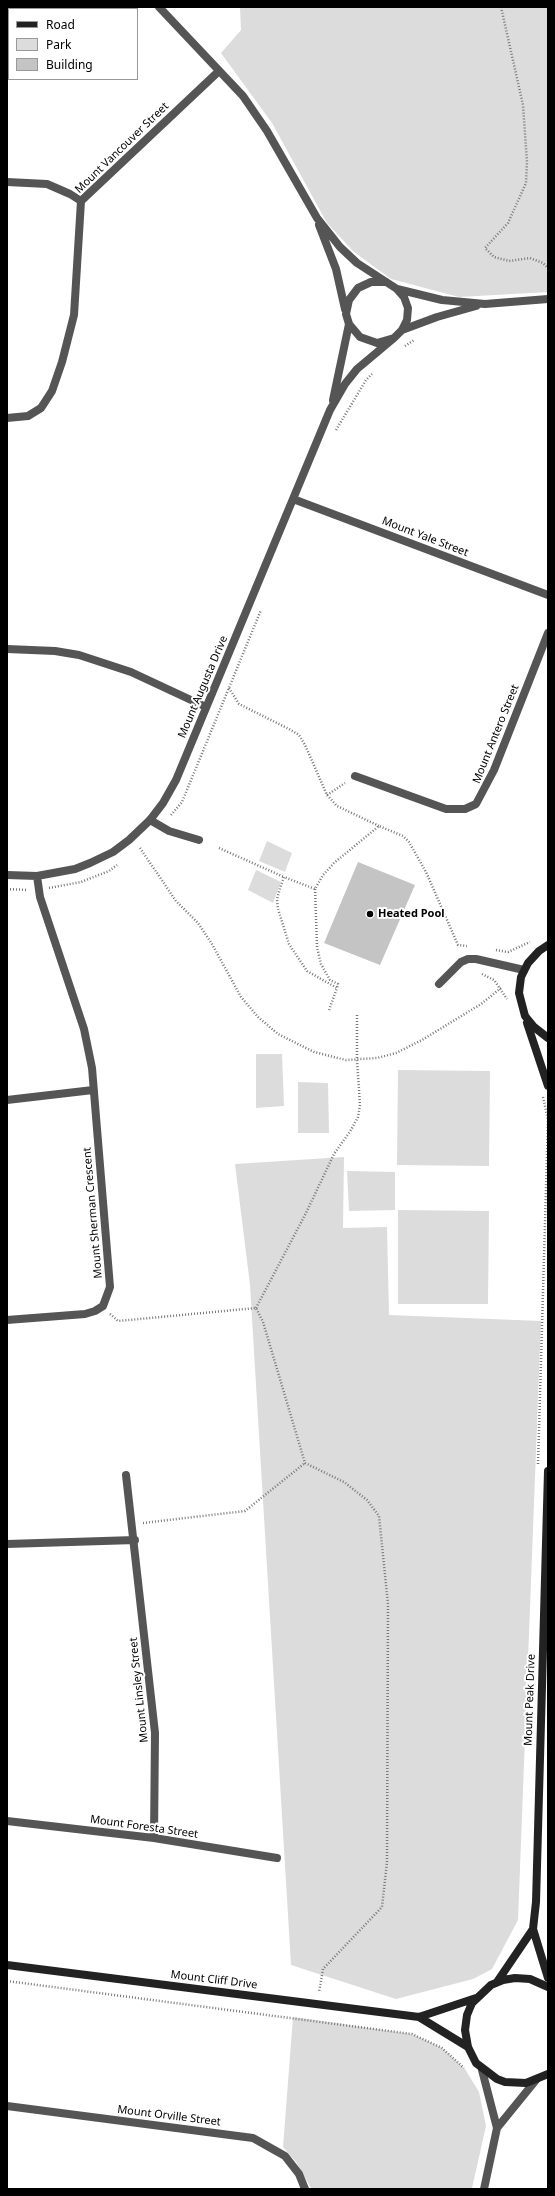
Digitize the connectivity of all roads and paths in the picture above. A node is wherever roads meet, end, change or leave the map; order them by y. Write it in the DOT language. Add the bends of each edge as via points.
graph roads {
  1 [pos="159,7"];
  2 [pos="501,7"];
  3 [pos="218,71"];
  4 [pos="7,182"];
  5 [pos="81,201"];
  6 [pos="317,218"];
  7 [pos="548,268"];
  8 [pos="386,282"];
  9 [pos="397,289"];
  10 [pos="548,299"];
  11 [pos="485,304"];
  12 [pos="346,314"];
  13 [pos="349,324"];
  14 [pos="402,330"];
  15 [pos="394,338"];
  16 [pos="418,338"];
  17 [pos="400,350"];
  18 [pos="377,369"];
  19 [pos="330,410"];
  20 [pos="7,418"];
  21 [pos="333,436"];
  22 [pos="293,499"];
  23 [pos="548,595"];
  24 [pos="264,603"];
  25 [pos="548,633"];
  26 [pos="7,649"];
  27 [pos="229,688"];
  28 [pos="206,708"];
  29 [pos="355,776"];
  30 [pos="327,795"];
  31 [pos="150,820"];
  32 [pos="379,826"];
  33 [pos="160,827"];
  34 [pos="199,840"];
  35 [pos="145,843"];
  36 [pos="140,848"];
  37 [pos="219,848"];
  38 [pos="136,852"];
  39 [pos="120,863"];
  40 [pos="7,875"];
  41 [pos="36,876"];
  42 [pos="284,877"];
  43 [pos="7,889"];
  44 [pos="315,889"];
  45 [pos="38,890"];
  46 [pos="471,946"];
  47 [pos="548,946"];
  48 [pos="524,970"];
  49 [pos="439,984"];
  50 [pos="337,988"];
  51 [pos="501,988"];
  52 [pos="329,1010"];
  53 [pos="357,1013"];
  54 [pos="525,1016"];
  55 [pos="548,1038"];
  56 [pos="357,1060"];
  57 [pos="548,1086"];
  58 [pos="93,1090"];
  59 [pos="7,1100"];
  60 [pos="548,1120"];
  61 [pos="548,1150"];
  62 [pos="103,1306"];
  63 [pos="256,1308"];
  64 [pos="7,1320"];
  65 [pos="305,1463"];
  66 [pos="538,1466"];
  67 [pos="548,1471"];
  68 [pos="126,1475"];
  69 [pos="133,1524"];
  70 [pos="135,1540"];
  71 [pos="7,1544"];
  72 [pos="7,1821"];
  73 [pos="154,1838"];
  74 [pos="277,1858"];
  75 [pos="532,1930"];
  76 [pos="7,1965"];
  77 [pos="548,1978"];
  78 [pos="7,1981"];
  79 [pos="496,1982"];
  80 [pos="548,1987"];
  81 [pos="319,1994"];
  82 [pos="326,1995"];
  83 [pos="476,1998"];
  84 [pos="317,2005"];
  85 [pos="419,2017"];
  86 [pos="468,2047"];
  87 [pos="482,2070"];
  88 [pos="468,2074"];
  89 [pos="548,2074"];
  90 [pos="536,2080"];
  91 [pos="7,2106"];
  92 [pos="497,2128"];
  93 [pos="305,2189"];
  94 [pos="484,2189"];
  1 -- 3 [label="street"];
  2 -- 7 [label="path" via="523,105 526,183 508,222 485,248 494,257 509,261 530,258"];
  3 -- 5 [label="street, Mount Vancouver Street"];
  3 -- 6 [label="street" via="243,96"];
  4 -- 5 [label="street" via="47,184"];
  5 -- 20 [label="street, Mount Vancouver Street" via="74,315 52,392 41,408 28,416"];
  6 -- 8 [label="street" via="355,262"];
  6 -- 12 [label="street" via="336,269"];
  8 -- 9 [label="street"];
  8 -- 12 [label="street" via="371,282 358,288 349,300"];
  9 -- 11 [label="street" via="442,300"];
  9 -- 14 [label="street" via="404,297 408,308 407,320"];
  10 -- 11 [label="street"];
  11 -- 14 [label="street" via="457,310"];
  12 -- 13 [label="street"];
  13 -- 15 [label="street" via="360,338 377,343"];
  13 -- 19 [label="street, Mount Augusta Drive"];
  14 -- 15 [label="street"];
  15 -- 19 [label="street, Mount Augusta Drive" via="357,369"];
  16 -- 17 [label="path"];
  18 -- 21 [label="path" via="366,380"];
  19 -- 22 [label="street, Mount Augusta Drive"];
  22 -- 23 [label="street, Mount Yale Street"];
  22 -- 28 [label="street, Mount Augusta Drive"];
  24 -- 27 [label="path"];
  25 -- 29 [label="street, Mount Antero Street" via="494,770 476,804 465,809 446,809"];
  26 -- 28 [label="street" via="79,655 130,672"];
  27 -- 30 [label="path" via="239,704 299,735"];
  27 -- 33 [label="path" via="182,802"];
  28 -- 31 [label="street, Mount Augusta Drive" via="176,780"];
  29 -- 30 [label="path"];
  30 -- 32 [label="path" via="337,806"];
  31 -- 33 [label="street"];
  31 -- 41 [label="street, Mount Augusta Drive" via="113,852 75,869"];
  32 -- 44 [label="path" via="334,863"];
  32 -- 46 [label="path" via="404,836 409,842 426,872 458,945"];
  33 -- 34 [label="street"];
  35 -- 36 [label="path"];
  36 -- 38 [label="path"];
  36 -- 56 [label="path" via="176,901 198,923 241,997 258,1017 278,1034 298,1045 338,1059"];
  37 -- 42 [label="path"];
  39 -- 45 [label="path" via="109,871 81,882"];
  40 -- 41 [label="street, Mount Augusta Drive"];
  41 -- 45 [label="street, Mount Sherman Crescent"];
  42 -- 44 [label="path"];
  42 -- 50 [label="path" via="277,899 280,920 289,944 307,970"];
  43 -- 45 [label="path"];
  44 -- 50 [label="path" via="317,947 321,964 330,980 338,984"];
  45 -- 58 [label="street, Mount Sherman Crescent" via="84,1029 92,1068"];
  47 -- 48 [label="street" via="533,956"];
  48 -- 49 [label="street" via="468,959"];
  48 -- 54 [label="street" via="519,993"];
  50 -- 52 [label="path"];
  51 -- 56 [label="path" via="481,1004 422,1040 396,1053"];
  53 -- 56 [label="path"];
  54 -- 55 [label="street" via="534,1028"];
  54 -- 57 [label="street"];
  56 -- 63 [label="path" via="360,1105 358,1117 334,1154"];
  58 -- 59 [label="street"];
  58 -- 62 [label="street, Mount Sherman Crescent" via="110,1273 110,1286"];
  60 -- 61 [label="path"];
  61 -- 66 [label="path"];
  62 -- 63 [label="path" via="118,1321"];
  62 -- 64 [label="street" via="85,1314"];
  63 -- 65 [label="path" via="263,1322"];
  65 -- 69 [label="path" via="245,1511"];
  65 -- 81 [label="path" via="344,1482 374,1506 379,1516 388,1604 387,1862 382,1907 323,1969"];
  67 -- 75 [label="street, Mount Peak Drive" via="536,1902"];
  68 -- 69 [label="street, Mount Linsley Street"];
  69 -- 70 [label="street, Mount Linsley Street"];
  70 -- 71 [label="street"];
  70 -- 73 [label="street, Mount Linsley Street" via="155,1733"];
  72 -- 73 [label="street, Mount Foresta Street"];
  73 -- 74 [label="street, Mount Foresta Street"];
  75 -- 77 [label="street, Mount Peak Drive"];
  75 -- 79 [label="street, Mount Peak Drive"];
  76 -- 84 [label="street, Mount Cliff Drive"];
  78 -- 88 [label="path" via="412,2034 442,2048"];
  79 -- 80 [label="street, Mount Peak Drive" via="522,1978 538,1981"];
  79 -- 83 [label="street, Mount Peak Drive" via="485,1988"];
  81 -- 82 [label="path"];
  81 -- 84 [label="path"];
  83 -- 85 [label="street, Mount Cliff Drive"];
  83 -- 86 [label="street, Mount Peak Drive" via="469,2009 466,2021"];
  84 -- 85 [label="street, Mount Cliff Drive"];
  85 -- 86 [label="street, Mount Cliff Drive"];
  86 -- 87 [label="street, Mount Peak Drive"];
  87 -- 90 [label="street, Mount Peak Drive" via="505,2082 521,2083"];
  87 -- 92 [label="street, Mount Peak Drive"];
  89 -- 90 [label="street, Mount Peak Drive"];
  90 -- 92 [label="street, Mount Peak Drive"];
  91 -- 93 [label="street, Mount Orville Street" via="253,2138 285,2156 299,2174"];
  92 -- 94 [label="street, Mount Peak Drive"];
}
